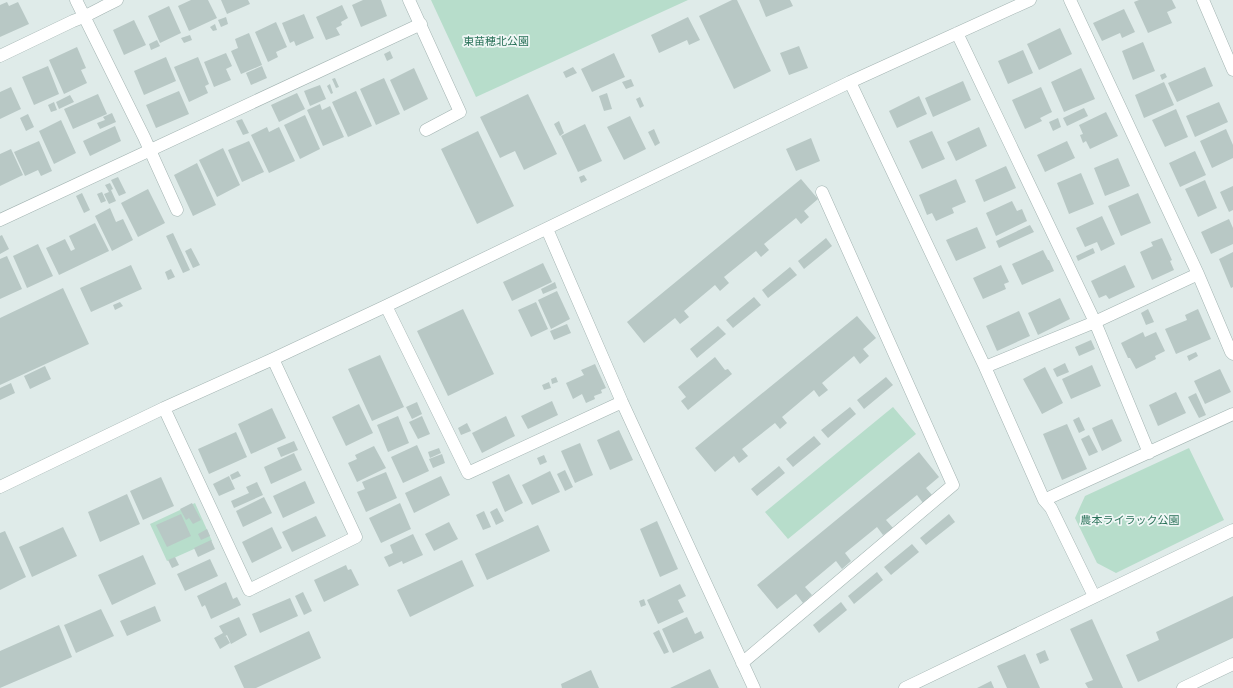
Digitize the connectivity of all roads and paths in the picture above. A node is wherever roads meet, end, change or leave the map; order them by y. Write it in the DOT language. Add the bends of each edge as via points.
graph roads {
  1 [pos="76,0"];
  2 [pos="117,0"];
  3 [pos="409,0"];
  4 [pos="1030,0"];
  5 [pos="1070,0"];
  6 [pos="1203,0"];
  7 [pos="84,17"];
  8 [pos="420,24"];
  9 [pos="958,33"];
  10 [pos="0,56"];
  11 [pos="1233,70"];
  12 [pos="850,82"];
  13 [pos="426,130"];
  14 [pos="150,150"];
  15 [pos="822,192"];
  16 [pos="177,210"];
  17 [pos="0,220"];
  18 [pos="547,229"];
  19 [pos="1198,274"];
  20 [pos="386,306"];
  21 [pos="1095,322"];
  22 [pos="1233,354"];
  23 [pos="273,360"];
  24 [pos="985,367"];
  25 [pos="622,402"];
  26 [pos="164,408"];
  27 [pos="1233,414"];
  28 [pos="1149,453"];
  29 [pos="0,487"];
  30 [pos="1044,500"];
  31 [pos="1233,530"];
  32 [pos="1094,596"];
  33 [pos="742,663"];
  34 [pos="1233,664"];
  35 [pos="754,688"];
  36 [pos="905,688"];
  37 [pos="1183,688"];
  1 -- 7 [label="street"];
  2 -- 7 [label="street"];
  3 -- 8 [label="street"];
  4 -- 9 [label="street"];
  5 -- 19 [label="street"];
  6 -- 11 [label="street"];
  7 -- 10 [label="street"];
  7 -- 14 [label="street"];
  8 -- 13 [label="street" via="460,112"];
  8 -- 14 [label="street"];
  9 -- 12 [label="street"];
  9 -- 21 [label="street"];
  12 -- 18 [label="street"];
  12 -- 24 [label="street"];
  14 -- 16 [label="street"];
  14 -- 17 [label="street"];
  15 -- 33 [label="street" via="953,485"];
  18 -- 20 [label="street"];
  18 -- 25 [label="street"];
  19 -- 21 [label="street"];
  19 -- 22 [label="street"];
  20 -- 23 [label="street"];
  20 -- 25 [label="street" via="468,474"];
  21 -- 24 [label="street"];
  21 -- 28 [label="street"];
  23 -- 26 [label="street"];
  23 -- 26 [label="street" via="356,537 249,590"];
  24 -- 30 [label="street"];
  25 -- 33 [label="street"];
  26 -- 29 [label="street"];
  27 -- 28 [label="street"];
  28 -- 30 [label="street"];
  30 -- 32 [label="street" via="1052,508"];
  31 -- 32 [label="street"];
  32 -- 36 [label="street"];
  33 -- 35 [label="street"];
  34 -- 37 [label="street"];
}
